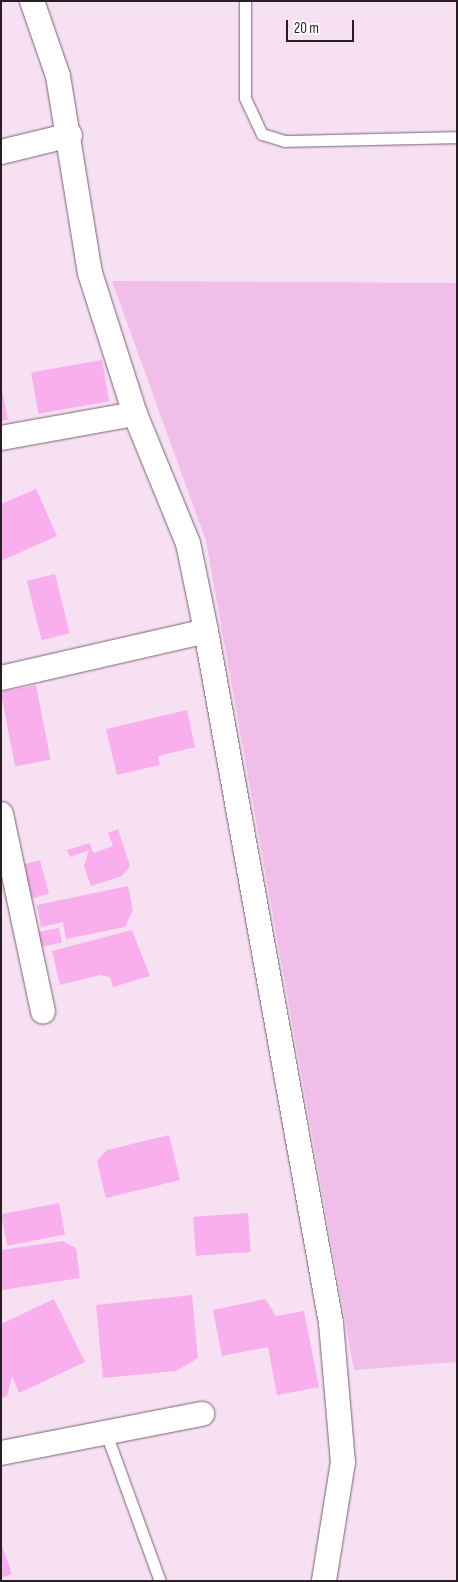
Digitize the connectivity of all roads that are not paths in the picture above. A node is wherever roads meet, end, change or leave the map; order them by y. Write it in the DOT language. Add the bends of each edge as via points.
graph roads {
  1 [pos="32,1"];
  2 [pos="245,1"];
  3 [pos="70,135"];
  4 [pos="457,137"];
  5 [pos="1,152"];
  6 [pos="135,414"];
  7 [pos="1,438"];
  8 [pos="206,632"];
  9 [pos="1,678"];
  10 [pos="1,814"];
  11 [pos="44,1012"];
  12 [pos="202,1414"];
  13 [pos="106,1433"];
  14 [pos="1,1453"];
  15 [pos="160,1581"];
  16 [pos="324,1581"];
  1 -- 3 [label="street" via="58,76"];
  2 -- 4 [label="lane" via="245,98 262,134 285,141"];
  3 -- 5 [label="street"];
  3 -- 6 [label="street" via="90,273"];
  6 -- 7 [label="street"];
  6 -- 8 [label="street" via="188,543"];
  8 -- 9 [label="street"];
  8 -- 16 [label="street" via="333,1333 343,1462"];
  10 -- 11 [label="street"];
  12 -- 13 [label="street"];
  13 -- 14 [label="street"];
  13 -- 15 [label="lane"];
}
